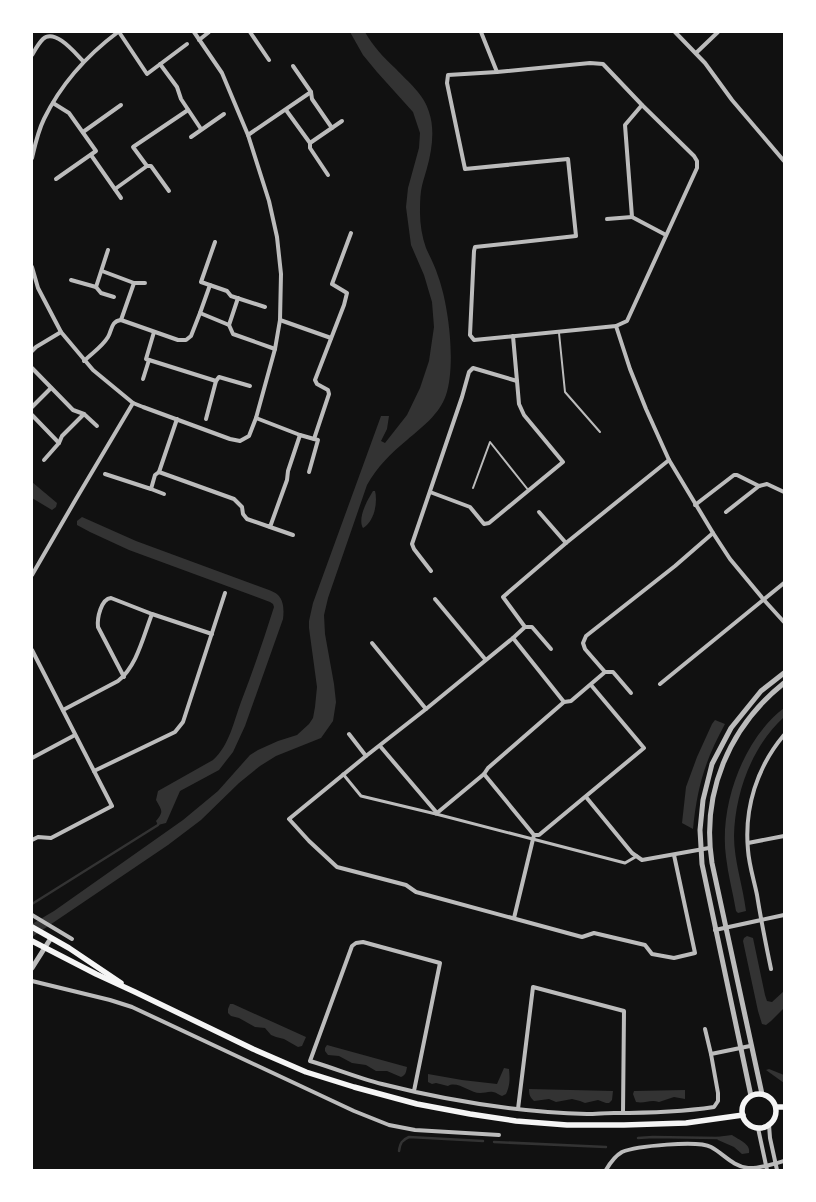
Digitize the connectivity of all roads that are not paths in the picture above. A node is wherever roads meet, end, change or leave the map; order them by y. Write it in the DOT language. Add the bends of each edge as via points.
graph roads {
  1 [pos="118,32"];
  2 [pos="194,32"];
  3 [pos="209,32"];
  4 [pos="250,32"];
  5 [pos="481,32"];
  6 [pos="675,32"];
  7 [pos="718,32"];
  8 [pos="199,40"];
  9 [pos="188,44"];
  10 [pos="696,53"];
  11 [pos="32,55"];
  12 [pos="269,60"];
  13 [pos="83,61"];
  14 [pos="160,64"];
  15 [pos="293,66"];
  16 [pos="497,72"];
  17 [pos="311,92"];
  18 [pos="53,104"];
  19 [pos="121,105"];
  20 [pos="642,105"];
  21 [pos="188,110"];
  22 [pos="286,110"];
  23 [pos="224,114"];
  24 [pos="342,121"];
  25 [pos="332,128"];
  26 [pos="202,129"];
  27 [pos="83,132"];
  28 [pos="248,135"];
  29 [pos="190,137"];
  30 [pos="310,143"];
  31 [pos="33,146"];
  32 [pos="91,155"];
  33 [pos="32,158"];
  34 [pos="784,161"];
  35 [pos="147,166"];
  36 [pos="328,175"];
  37 [pos="56,179"];
  38 [pos="115,189"];
  39 [pos="169,191"];
  40 [pos="121,198"];
  41 [pos="632,217"];
  42 [pos="607,219"];
  43 [pos="351,233"];
  44 [pos="666,235"];
  45 [pos="215,242"];
  46 [pos="108,250"];
  47 [pos="32,266"];
  48 [pos="102,271"];
  49 [pos="70,280"];
  50 [pos="134,283"];
  51 [pos="145,283"];
  52 [pos="210,286"];
  53 [pos="96,287"];
  54 [pos="114,297"];
  55 [pos="238,298"];
  56 [pos="265,307"];
  57 [pos="200,313"];
  58 [pos="121,320"];
  59 [pos="280,320"];
  60 [pos="229,326"];
  61 [pos="616,326"];
  62 [pos="61,332"];
  63 [pos="154,332"];
  64 [pos="559,332"];
  65 [pos="513,336"];
  66 [pos="331,338"];
  67 [pos="275,349"];
  68 [pos="32,351"];
  69 [pos="149,360"];
  70 [pos="84,361"];
  71 [pos="32,368"];
  72 [pos="143,379"];
  73 [pos="216,381"];
  74 [pos="517,381"];
  75 [pos="250,386"];
  76 [pos="52,388"];
  77 [pos="133,403"];
  78 [pos="32,407"];
  79 [pos="84,414"];
  80 [pos="32,415"];
  81 [pos="256,418"];
  82 [pos="177,419"];
  83 [pos="206,419"];
  84 [pos="97,426"];
  85 [pos="600,432"];
  86 [pos="300,434"];
  87 [pos="314,439"];
  88 [pos="59,443"];
  89 [pos="44,460"];
  90 [pos="669,460"];
  91 [pos="159,472"];
  92 [pos="309,472"];
  93 [pos="105,474"];
  94 [pos="758,486"];
  95 [pos="151,488"];
  96 [pos="473,488"];
  97 [pos="529,491"];
  98 [pos="430,492"];
  99 [pos="784,492"];
  100 [pos="164,494"];
  101 [pos="695,505"];
  102 [pos="539,512"];
  103 [pos="726,512"];
  104 [pos="270,527"];
  105 [pos="712,533"];
  106 [pos="293,535"];
  107 [pos="566,543"];
  108 [pos="33,569"];
  109 [pos="431,572"];
  110 [pos="32,575"];
  111 [pos="784,583"];
  112 [pos="225,594"];
  113 [pos="435,599"];
  114 [pos="764,600"];
  115 [pos="152,614"];
  116 [pos="784,622"];
  117 [pos="526,627"];
  118 [pos="212,634"];
  119 [pos="513,638"];
  120 [pos="372,643"];
  121 [pos="551,649"];
  122 [pos="32,650"];
  123 [pos="485,659"];
  124 [pos="605,672"];
  125 [pos="784,673"];
  126 [pos="124,677"];
  127 [pos="784,683"];
  128 [pos="660,684"];
  129 [pos="591,685"];
  130 [pos="631,693"];
  131 [pos="564,702"];
  132 [pos="426,709"];
  133 [pos="63,710"];
  134 [pos="349,734"];
  135 [pos="75,735"];
  136 [pos="784,735"];
  137 [pos="380,746"];
  138 [pos="366,756"];
  139 [pos="32,758"];
  140 [pos="94,771"];
  141 [pos="343,774"];
  142 [pos="484,774"];
  143 [pos="586,798"];
  144 [pos="436,813"];
  145 [pos="784,836"];
  146 [pos="534,837"];
  147 [pos="32,840"];
  148 [pos="748,843"];
  149 [pos="710,848"];
  150 [pos="700,850"];
  151 [pos="674,855"];
  152 [pos="637,856"];
  153 [pos="32,915"];
  154 [pos="784,915"];
  155 [pos="514,918"];
  156 [pos="761,920"];
  157 [pos="32,927"];
  158 [pos="725,928"];
  159 [pos="716,930"];
  160 [pos="51,938"];
  161 [pos="72,939"];
  162 [pos="32,941"];
  163 [pos="45,948"];
  164 [pos="32,968"];
  165 [pos="772,969"];
  166 [pos="32,982"];
  167 [pos="134,992"];
  168 [pos="705,1029"];
  169 [pos="750,1046"];
  170 [pos="741,1048"];
  171 [pos="711,1054"];
  172 [pos="414,1091"];
  173 [pos="762,1094"];
  174 [pos="751,1096"];
  175 [pos="776,1107"];
  176 [pos="784,1107"];
  177 [pos="518,1109"];
  178 [pos="623,1113"];
  179 [pos="743,1115"];
  180 [pos="769,1125"];
  181 [pos="758,1128"];
  182 [pos="499,1135"];
  183 [pos="784,1161"];
  184 [pos="775,1163"];
  185 [pos="767,1168"];
  186 [pos="606,1170"];
  187 [pos="777,1170"];
  1 -- 13 [label="street"];
  1 -- 14 [label="street" via="147,74"];
  2 -- 8 [label="street"];
  3 -- 8 [label="street"];
  4 -- 12 [label="street"];
  5 -- 16 [label="street"];
  6 -- 10 [label="street"];
  7 -- 10 [label="street"];
  8 -- 28 [label="street" via="222,74"];
  9 -- 14 [label="street"];
  10 -- 34 [label="street"];
  11 -- 13 [label="street" via="43,39 52,36"];
  13 -- 18 [label="street"];
  14 -- 21 [label="street" via="177,87"];
  15 -- 17 [label="street"];
  16 -- 20 [label="street" via="603,64"];
  16 -- 65 [label="street" via="448,75 447,83 465,169 568,159 576,236 475,247 470,335 474,340"];
  17 -- 22 [label="street"];
  17 -- 25 [label="street" via="312,99"];
  18 -- 27 [label="street" via="68,113"];
  18 -- 31 [label="street"];
  19 -- 27 [label="street"];
  20 -- 41 [label="street" via="625,125"];
  20 -- 44 [label="street" via="697,161 697,168"];
  21 -- 26 [label="street"];
  21 -- 35 [label="street" via="133,147"];
  22 -- 28 [label="street"];
  22 -- 30 [label="street"];
  23 -- 26 [label="street"];
  24 -- 25 [label="street"];
  25 -- 30 [label="street"];
  26 -- 29 [label="street"];
  27 -- 32 [label="street" via="96,151"];
  28 -- 59 [label="street" via="269,200 277,237 281,274"];
  30 -- 36 [label="street" via="310,148"];
  31 -- 33 [label="street"];
  32 -- 37 [label="street"];
  32 -- 38 [label="street"];
  35 -- 38 [label="street"];
  35 -- 39 [label="street" via="151,166"];
  38 -- 40 [label="street"];
  41 -- 42 [label="street"];
  41 -- 44 [label="street"];
  43 -- 66 [label="street" via="332,284 347,293"];
  44 -- 61 [label="street" via="627,322"];
  45 -- 52 [label="street" via="201,282"];
  46 -- 48 [label="street"];
  47 -- 62 [label="street" via="38,288"];
  48 -- 50 [label="street"];
  48 -- 53 [label="street"];
  49 -- 53 [label="street"];
  50 -- 51 [label="street"];
  50 -- 58 [label="street"];
  52 -- 55 [label="street" via="227,291 231,296"];
  52 -- 57 [label="street"];
  53 -- 54 [label="street" via="101,293"];
  55 -- 56 [label="street"];
  55 -- 60 [label="street"];
  57 -- 60 [label="street"];
  57 -- 63 [label="street" via="191,336 186,340"];
  58 -- 63 [label="street"];
  58 -- 70 [label="street" via="113,324 104,344"];
  59 -- 66 [label="street"];
  59 -- 67 [label="street"];
  60 -- 67 [label="street" via="233,334"];
  61 -- 64 [label="street"];
  61 -- 90 [label="street" via="630,369"];
  62 -- 68 [label="street"];
  62 -- 70 [label="street"];
  63 -- 69 [label="street" via="146,359"];
  64 -- 65 [label="street"];
  64 -- 85 [label="lane" via="565,392"];
  65 -- 74 [label="street"];
  66 -- 87 [label="street" via="315,380 328,390 329,394"];
  67 -- 81 [label="street"];
  69 -- 72 [label="street"];
  69 -- 73 [label="street"];
  70 -- 77 [label="street"];
  71 -- 76 [label="street"];
  73 -- 75 [label="street" via="222,377"];
  73 -- 83 [label="street"];
  74 -- 97 [label="street" via="524,415 563,462"];
  74 -- 98 [label="street" via="472,368"];
  76 -- 78 [label="street"];
  76 -- 79 [label="street" via="73,410"];
  77 -- 82 [label="street"];
  77 -- 108 [label="street"];
  79 -- 84 [label="street"];
  79 -- 88 [label="street" via="62,436"];
  80 -- 88 [label="street"];
  81 -- 82 [label="street" via="249,436 240,440 230,439"];
  81 -- 86 [label="street"];
  82 -- 91 [label="street"];
  86 -- 87 [label="street"];
  86 -- 104 [label="street" via="288,471 288,480"];
  87 -- 92 [label="street" via="318,440"];
  88 -- 89 [label="street"];
  90 -- 101 [label="street"];
  90 -- 107 [label="street"];
  91 -- 95 [label="street"];
  91 -- 104 [label="street" via="234,499 242,507 247,519"];
  93 -- 95 [label="street"];
  94 -- 99 [label="street" via="767,484"];
  94 -- 101 [label="street" via="734,474"];
  94 -- 103 [label="street"];
  95 -- 100 [label="street"];
  96 -- 97 [label="lane" via="490,442"];
  97 -- 98 [label="street" via="489,523 484,524 470,507"];
  98 -- 109 [label="street" via="412,544"];
  101 -- 105 [label="street"];
  102 -- 107 [label="street"];
  104 -- 106 [label="street"];
  105 -- 114 [label="street"];
  105 -- 124 [label="street" via="675,566 586,636 583,643 585,649"];
  107 -- 117 [label="street" via="503,597"];
  108 -- 110 [label="street"];
  111 -- 114 [label="street"];
  112 -- 118 [label="street"];
  113 -- 123 [label="street"];
  114 -- 116 [label="street"];
  114 -- 128 [label="street"];
  115 -- 118 [label="street"];
  115 -- 126 [label="street" via="132,665"];
  115 -- 126 [label="street" via="111,598 104,602 97,621 98,627"];
  117 -- 119 [label="street"];
  117 -- 121 [label="street" via="532,627"];
  118 -- 140 [label="street" via="183,722 175,732"];
  119 -- 123 [label="street"];
  119 -- 131 [label="street"];
  120 -- 132 [label="street"];
  122 -- 133 [label="street"];
  123 -- 132 [label="street"];
  124 -- 129 [label="street"];
  124 -- 130 [label="street" via="613,672"];
  125 -- 150 [label="street" via="761,692 731,728 712,764 703,800"];
  126 -- 133 [label="street"];
  127 -- 149 [label="street" via="754,712 728,750 711,809"];
  129 -- 131 [label="street" via="571,701"];
  129 -- 143 [label="street" via="644,748"];
  131 -- 142 [label="street"];
  132 -- 137 [label="street"];
  133 -- 135 [label="street"];
  134 -- 138 [label="street"];
  135 -- 139 [label="street"];
  135 -- 140 [label="street"];
  136 -- 148 [label="street" via="771,751 755,782 750,803"];
  137 -- 138 [label="street"];
  137 -- 144 [label="street"];
  138 -- 141 [label="street"];
  140 -- 147 [label="street" via="112,806 51,838 38,837"];
  141 -- 144 [label="street" via="361,796"];
  141 -- 155 [label="street" via="289,819 337,867 406,885 416,892"];
  142 -- 144 [label="street"];
  142 -- 146 [label="street"];
  143 -- 146 [label="street"];
  143 -- 152 [label="street"];
  144 -- 146 [label="street"];
  145 -- 148 [label="street"];
  146 -- 152 [label="street" via="625,863"];
  146 -- 155 [label="street"];
  148 -- 156 [label="street"];
  149 -- 150 [label="street"];
  149 -- 158 [label="street"];
  150 -- 151 [label="street"];
  150 -- 159 [label="street"];
  151 -- 152 [label="street" via="642,860"];
  151 -- 155 [label="street" via="695,953 674,958 652,954 645,945 594,933 582,937"];
  153 -- 161 [label="street"];
  154 -- 156 [label="street"];
  156 -- 158 [label="street"];
  156 -- 165 [label="street"];
  157 -- 160 [label="main road"];
  158 -- 159 [label="street"];
  158 -- 169 [label="street"];
  159 -- 170 [label="street"];
  160 -- 163 [label="street"];
  160 -- 167 [label="main road"];
  162 -- 163 [label="main road"];
  163 -- 164 [label="street"];
  163 -- 167 [label="main road"];
  166 -- 182 [label="street" via="132,1007 389,1125 415,1130"];
  167 -- 179 [label="main road" via="306,1072 417,1104 516,1121 567,1125 686,1123"];
  168 -- 171 [label="street"];
  169 -- 170 [label="street"];
  169 -- 173 [label="street"];
  170 -- 171 [label="street"];
  170 -- 174 [label="street"];
  171 -- 178 [label="street" via="718,1094 718,1101 714,1107"];
  172 -- 172 [label="street" via="440,963 363,942 356,943 352,946 310,1061 382,1084"];
  172 -- 177 [label="street" via="477,1104"];
  173 -- 174 [label="main road"];
  173 -- 175 [label="main road" via="771,1098"];
  174 -- 179 [label="main road" via="745,1102"];
  175 -- 176 [label="main road"];
  175 -- 180 [label="main road" via="774,1119"];
  177 -- 178 [label="street"];
  177 -- 178 [label="street" via="534,987 624,1011"];
  179 -- 181 [label="main road" via="748,1124"];
  180 -- 181 [label="main road"];
  180 -- 184 [label="street"];
  181 -- 185 [label="street"];
  183 -- 184 [label="street"];
  184 -- 185 [label="street"];
  184 -- 187 [label="street"];
  185 -- 186 [label="street" via="735,1165 710,1146 697,1144 642,1147 622,1152"];
}
